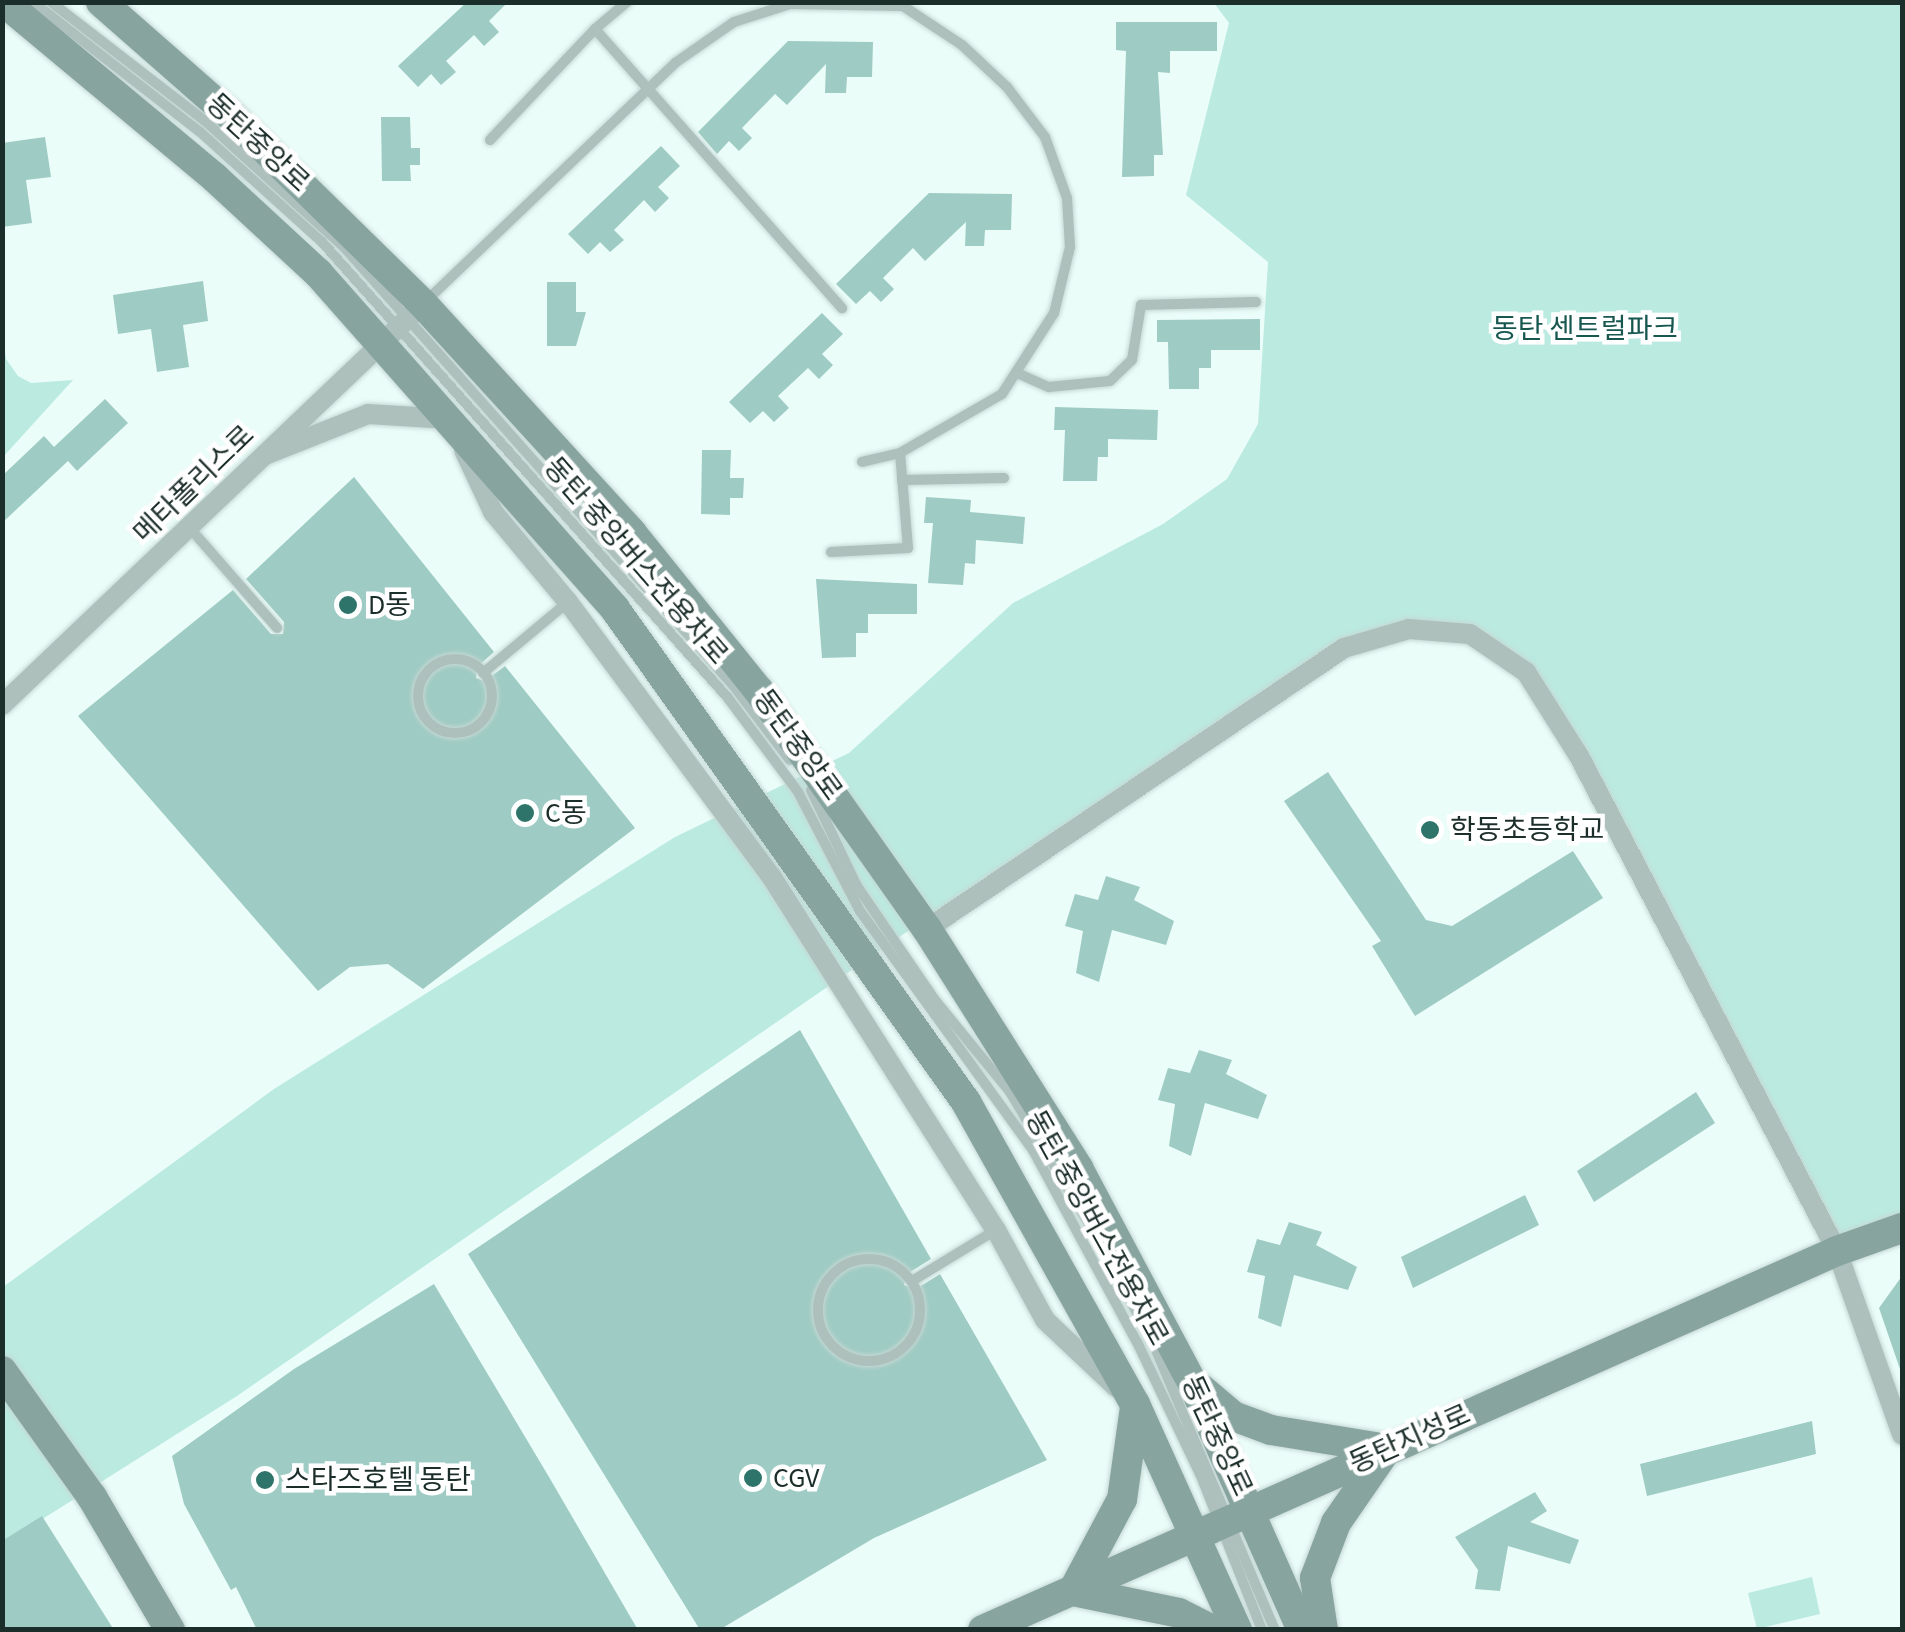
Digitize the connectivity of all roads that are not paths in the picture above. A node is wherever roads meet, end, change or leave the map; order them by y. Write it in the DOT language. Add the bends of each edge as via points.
graph roads {
  1 [pos="4,2"];
  2 [pos="33,2"];
  3 [pos="51,2"];
  4 [pos="101,2"];
  5 [pos="627,2"];
  6 [pos="595,29"];
  7 [pos="651,87"];
  8 [pos="490,140"];
  9 [pos="1256,302"];
  10 [pos="842,308"];
  11 [pos="403,323"];
  12 [pos="1017,374"];
  13 [pos="449,419"];
  14 [pos="900,453"];
  15 [pos="265,455"];
  16 [pos="862,462"];
  17 [pos="1004,478"];
  18 [pos="902,480"];
  19 [pos="189,527"];
  20 [pos="831,552"];
  21 [pos="568,602"];
  22 [pos="277,628"];
  23 [pos="483,672"];
  24 [pos="2,704"];
  25 [pos="927,929"];
  26 [pos="1902,1228"];
  27 [pos="996,1230"];
  28 [pos="1837,1250"];
  29 [pos="912,1281"];
  30 [pos="824,1332"];
  31 [pos="813,1339"];
  32 [pos="2,1371"];
  33 [pos="1192,1382"];
  34 [pos="1894,1382"];
  35 [pos="1135,1404"];
  36 [pos="1902,1435"];
  37 [pos="1386,1448"];
  38 [pos="1226,1524"];
  39 [pos="1073,1592"];
  40 [pos="170,1630"];
  41 [pos="984,1630"];
  42 [pos="1212,1630"];
  43 [pos="1237,1630"];
  44 [pos="1262,1630"];
  45 [pos="1275,1630"];
  46 [pos="1302,1630"];
  47 [pos="1323,1630"];
  1 -- 11 [label="street, 동탄중앙로"];
  2 -- 11 [label="lane, 동탄 중앙버스전용차로" via="243,170"];
  3 -- 11 [label="lane, 동탄 중앙버스전용차로" via="256,165"];
  4 -- 11 [label="street, 동탄중앙로" via="232,117"];
  5 -- 6 [label="lane"];
  6 -- 7 [label="lane"];
  6 -- 8 [label="lane"];
  7 -- 10 [label="lane"];
  7 -- 11 [label="lane"];
  7 -- 12 [label="lane" via="734,22 790,4 903,6 962,45 1045,136 1067,198 1070,247 1054,313"];
  9 -- 12 [label="lane" via="1141,305 1132,360 1110,382 1049,387"];
  11 -- 13 [label="street, 동탄중앙로"];
  11 -- 15 [label="street, 메타폴리스로"];
  11 -- 25 [label="street, 동탄중앙로" via="694,610"];
  11 -- 38 [label="lane, 동탄 중앙버스전용차로" via="733,685 815,794 857,886 1010,1092 1079,1206 1153,1343"];
  12 -- 14 [label="lane" via="1002,394"];
  13 -- 15 [label="street" via="368,414"];
  13 -- 21 [label="street, 동탄중앙로" via="493,512"];
  13 -- 35 [label="street, 동탄중앙로" via="615,609 811,877 966,1102"];
  14 -- 16 [label="lane"];
  14 -- 18 [label="lane"];
  15 -- 19 [label="street, 메타폴리스로"];
  17 -- 18 [label="lane"];
  18 -- 20 [label="lane" via="908,548"];
  19 -- 22 [label="lane"];
  19 -- 24 [label="street, 메타폴리스로"];
  21 -- 23 [label="lane"];
  21 -- 27 [label="street, 동탄중앙로" via="770,876"];
  23 -- 23 [label="lane" via="464,659 446,657 429,666 416,701 422,722 462,734 481,725 492,708"];
  25 -- 28 [label="street" via="1344,648 1409,628 1470,634 1526,672 1579,756"];
  25 -- 33 [label="street, 동탄중앙로" via="1078,1168"];
  26 -- 28 [label="street, 동탄지성로"];
  27 -- 29 [label="lane"];
  27 -- 35 [label="street, 동탄중앙로" via="1045,1320"];
  28 -- 34 [label="street"];
  28 -- 37 [label="street, 동탄지성로"];
  29 -- 30 [label="lane" via="892,1262 868,1256 844,1263 825,1282 818,1309"];
  29 -- 30 [label="lane" via="919,1332 897,1354 868,1364 841,1356"];
  30 -- 31 [label="lane"];
  32 -- 40 [label="street" via="92,1497"];
  33 -- 37 [label="street" via="1233,1416 1272,1430"];
  33 -- 38 [label="street, 동탄중앙로"];
  34 -- 36 [label="street"];
  35 -- 38 [label="street, 동탄중앙로"];
  35 -- 39 [label="street" via="1122,1499"];
  37 -- 38 [label="street, 동탄지성로"];
  37 -- 47 [label="street" via="1336,1523 1315,1578"];
  38 -- 39 [label="street, 동탄지성로"];
  38 -- 43 [label="street, 동탄중앙로"];
  38 -- 44 [label="lane, 동탄 중앙버스전용차로"];
  38 -- 45 [label="lane, 동탄 중앙버스전용차로"];
  38 -- 46 [label="street, 동탄중앙로"];
  39 -- 41 [label="street, 동탄지성로"];
  39 -- 42 [label="street" via="1179,1613"];
}
